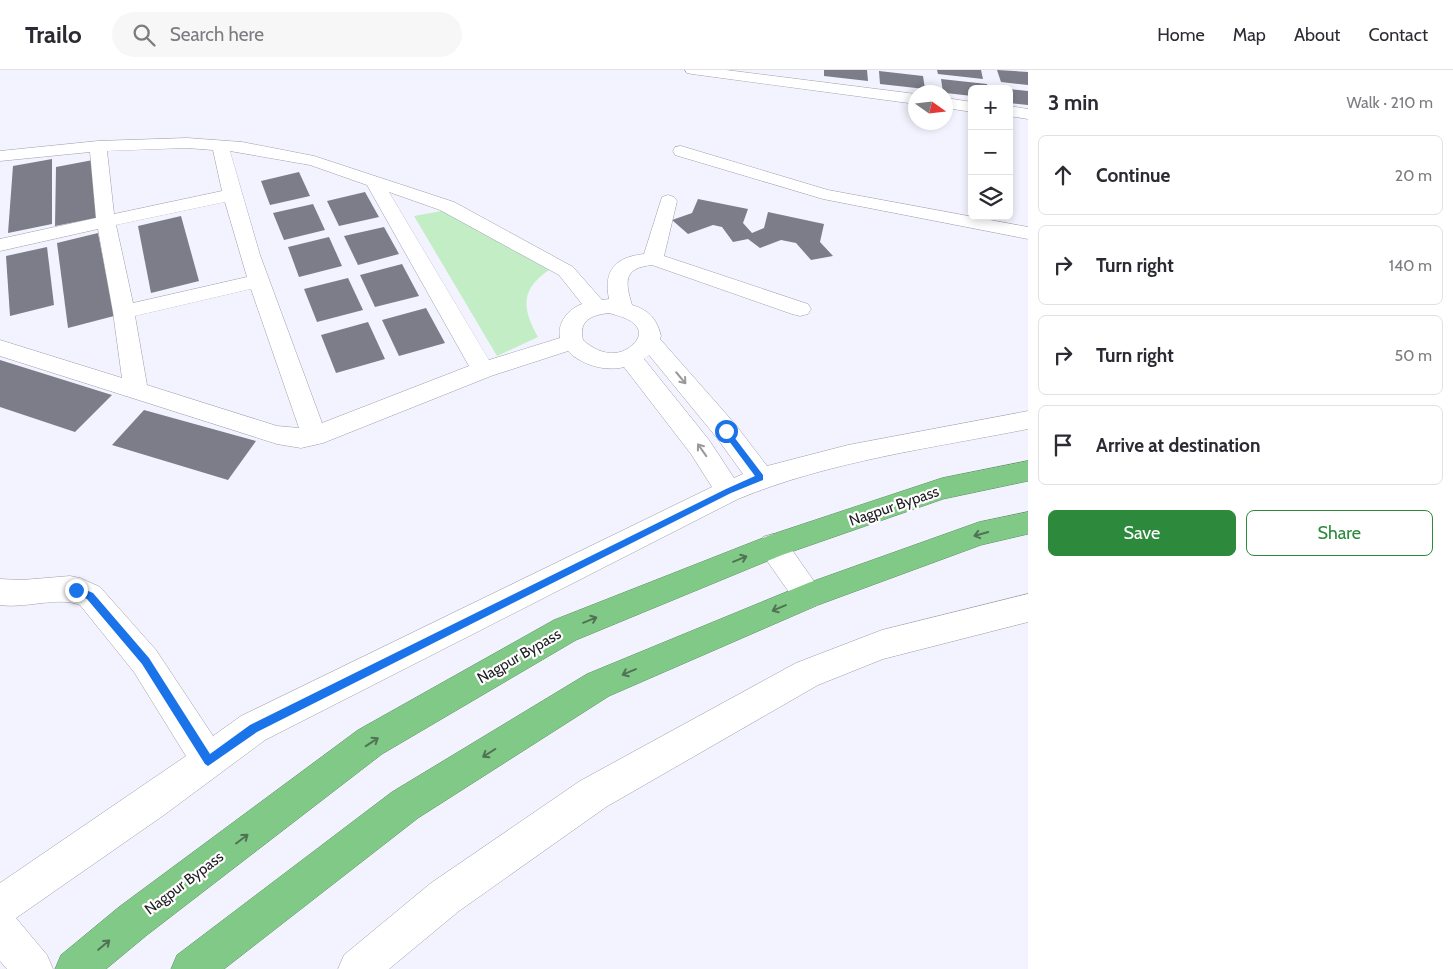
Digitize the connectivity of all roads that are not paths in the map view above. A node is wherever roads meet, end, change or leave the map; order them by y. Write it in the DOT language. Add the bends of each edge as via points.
graph roads {
  1 [pos="692,70"];
  2 [pos="908,98"];
  3 [pos="953,104"];
  4 [pos="968,106"];
  5 [pos="1013,112"];
  6 [pos="1028,114"];
  7 [pos="220,144"];
  8 [pos="98,146"];
  9 [pos="681,150"];
  10 [pos="0,156"];
  11 [pos="373,180"];
  12 [pos="230,195"];
  13 [pos="668,201"];
  14 [pos="106,223"];
  15 [pos="1028,233"];
  16 [pos="0,245"];
  17 [pos="653,258"];
  18 [pos="259,281"];
  19 [pos="596,307"];
  20 [pos="622,308"];
  21 [pos="800,309"];
  22 [pos="124,312"];
  23 [pos="649,341"];
  24 [pos="572,342"];
  25 [pos="0,348"];
  26 [pos="630,358"];
  27 [pos="483,370"];
  28 [pos="136,390"];
  29 [pos="1028,420"];
  30 [pos="314,436"];
  31 [pos="1028,471"];
  32 [pos="760,478"];
  33 [pos="729,491"];
  34 [pos="1028,523"];
  35 [pos="773,546"];
  36 [pos="0,592"];
  37 [pos="808,596"];
  38 [pos="1028,608"];
  39 [pos="208,761"];
  40 [pos="0,906"];
  41 [pos="0,930"];
  42 [pos="33,969"];
  43 [pos="75,969"];
  44 [pos="191,969"];
  45 [pos="358,969"];
  1 -- 2 [label="street"];
  3 -- 4 [label="street"];
  5 -- 6 [label="street"];
  7 -- 8 [label="street" via="159,142"];
  7 -- 11 [label="street" via="294,156"];
  7 -- 12 [label="street"];
  8 -- 10 [label="street"];
  8 -- 14 [label="street"];
  9 -- 15 [label="street" via="849,200"];
  11 -- 19 [label="street" via="447,206 566,271"];
  11 -- 27 [label="street"];
  12 -- 14 [label="street"];
  12 -- 18 [label="street"];
  13 -- 17 [label="street"];
  14 -- 16 [label="street"];
  14 -- 22 [label="street"];
  17 -- 20 [label="street" via="626,265 618,275 616,288"];
  17 -- 21 [label="street"];
  18 -- 22 [label="street"];
  18 -- 30 [label="street"];
  19 -- 20 [label="street"];
  19 -- 24 [label="street" via="576,316 569,333"];
  20 -- 23 [label="street" via="643,319 648,327"];
  22 -- 28 [label="street"];
  23 -- 26 [label="street" via="641,352"];
  23 -- 32 [label="street, one-way" via="726,431"];
  24 -- 26 [label="street" via="590,356 604,360"];
  24 -- 27 [label="street"];
  25 -- 28 [label="street"];
  33 -- 26 [label="street, one-way" via="700,447"];
  27 -- 30 [label="street"];
  28 -- 30 [label="street" via="288,438"];
  29 -- 32 [label="street" via="848,455"];
  31 -- 35 [label="highway, Nagpur Bypass" via="942,489"];
  32 -- 33 [label="street"];
  33 -- 39 [label="street" via="253,728"];
  34 -- 37 [label="highway, one-way" via="979,534"];
  35 -- 37 [label="street"];
  43 -- 35 [label="highway, Nagpur Bypass, one-way" via="133,921 378,737 565,630"];
  36 -- 39 [label="street" via="20,594 66,590 90,596 145,661"];
  37 -- 44 [label="highway, one-way" via="598,685 405,806"];
  38 -- 45 [label="street" via="882,645 807,674 593,794 445,897"];
  39 -- 40 [label="street"];
  41 -- 42 [label="street"];
}
